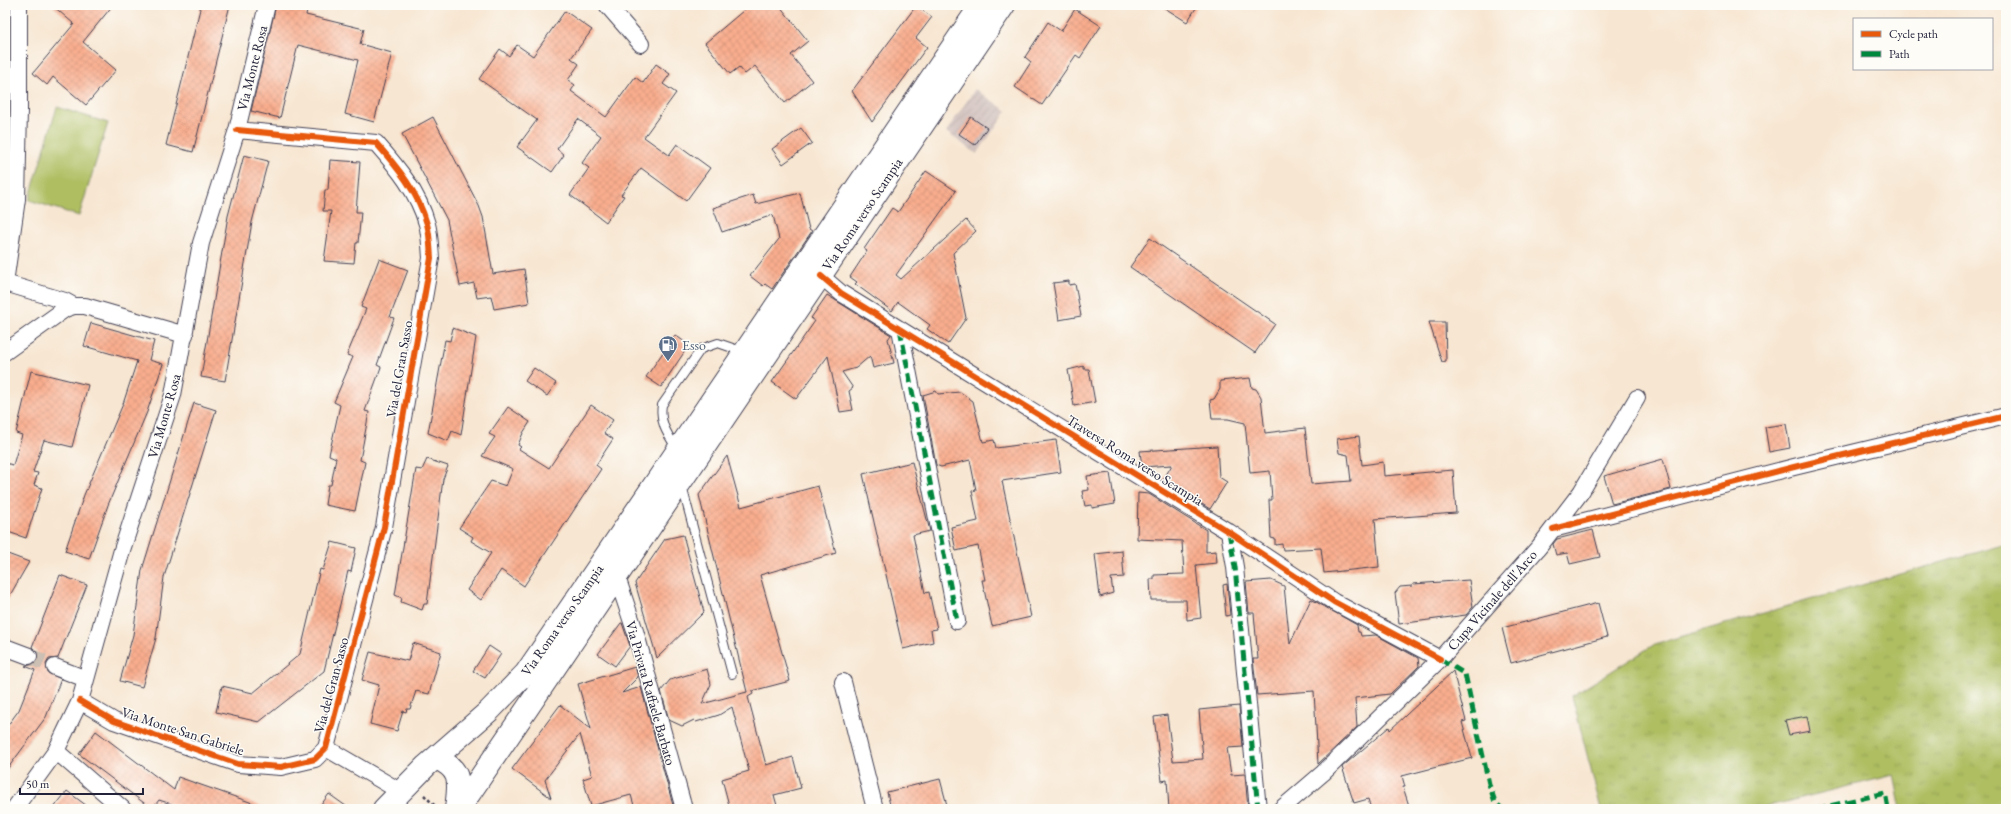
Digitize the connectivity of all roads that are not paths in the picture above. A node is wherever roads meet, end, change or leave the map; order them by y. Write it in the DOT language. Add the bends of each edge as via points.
graph roads {
  1 [pos="20,5"];
  2 [pos="267,5"];
  3 [pos="607,5"];
  4 [pos="981,5"];
  5 [pos="1004,5"];
  6 [pos="641,44"];
  7 [pos="237,130"];
  8 [pos="821,276"];
  9 [pos="5,283"];
  10 [pos="74,306"];
  11 [pos="900,329"];
  12 [pos="185,335"];
  13 [pos="5,352"];
  14 [pos="744,353"];
  15 [pos="1637,398"];
  16 [pos="2006,416"];
  17 [pos="676,469"];
  18 [pos="1553,529"];
  19 [pos="1229,532"];
  20 [pos="617,577"];
  21 [pos="957,621"];
  22 [pos="5,647"];
  23 [pos="29,656"];
  24 [pos="1440,660"];
  25 [pos="55,667"];
  26 [pos="732,674"];
  27 [pos="86,679"];
  28 [pos="843,682"];
  29 [pos="80,702"];
  30 [pos="326,748"];
  31 [pos="56,751"];
  32 [pos="436,758"];
  33 [pos="392,801"];
  34 [pos="14,809"];
  35 [pos="123,809"];
  36 [pos="457,809"];
  37 [pos="684,809"];
  38 [pos="875,809"];
  39 [pos="1258,809"];
  40 [pos="1280,809"];
  1 -- 9 [label="street" via="17,199"];
  2 -- 7 [label="street, Via Monte Rosa"];
  3 -- 6 [label="street"];
  4 -- 14 [label="main road, Via Roma verso Scampia"];
  5 -- 8 [label="main road, Via Roma verso Scampia"];
  7 -- 12 [label="street, Via Monte Rosa" via="201,242"];
  7 -- 30 [label="street, Via del Gran Sasso" via="376,143 417,196 427,225 432,258 384,527"];
  8 -- 11 [label="street, Traversa Roma verso Scampia" via="841,293"];
  8 -- 17 [label="main road, Via Roma verso Scampia"];
  9 -- 10 [label="street"];
  10 -- 12 [label="street" via="85,306"];
  10 -- 13 [label="street" via="65,309"];
  11 -- 19 [label="street, Traversa Roma verso Scampia"];
  11 -- 21 [label="street"];
  12 -- 27 [label="street, Via Monte Rosa" via="173,395 122,550"];
  14 -- 17 [label="main road, Via Roma verso Scampia"];
  14 -- 17 [label="lane" via="718,343 701,349 662,405 660,415"];
  15 -- 18 [label="street, Cupa Vicinale dell'Arco" via="1581,492"];
  16 -- 18 [label="street"];
  17 -- 20 [label="main road, Via Roma verso Scampia"];
  17 -- 26 [label="lane"];
  17 -- 32 [label="main road, Via Roma verso Scampia" via="526,673 489,711"];
  18 -- 24 [label="street, Cupa Vicinale dell'Arco"];
  19 -- 24 [label="street, Traversa Roma verso Scampia" via="1334,602"];
  19 -- 39 [label="street"];
  20 -- 36 [label="main road, Via Roma verso Scampia"];
  20 -- 37 [label="street, Via Privata Raffaele Barbato" via="636,634"];
  22 -- 23 [label="street"];
  24 -- 40 [label="street, Cupa Vicinale dell'Arco" via="1323,773"];
  25 -- 27 [label="street"];
  27 -- 29 [label="street, Via Monte Rosa"];
  28 -- 38 [label="street"];
  29 -- 30 [label="street, Via Monte San Gabriele" via="114,721 238,764 281,767 315,759"];
  29 -- 31 [label="street, Via Monte Rosa"];
  30 -- 33 [label="street" via="391,786"];
  31 -- 34 [label="street, Via Monte Rosa"];
  31 -- 35 [label="street"];
  32 -- 33 [label="main road, Via Roma verso Scampia"];
  32 -- 36 [label="main road" via="448,763 455,772 459,783"];
}
